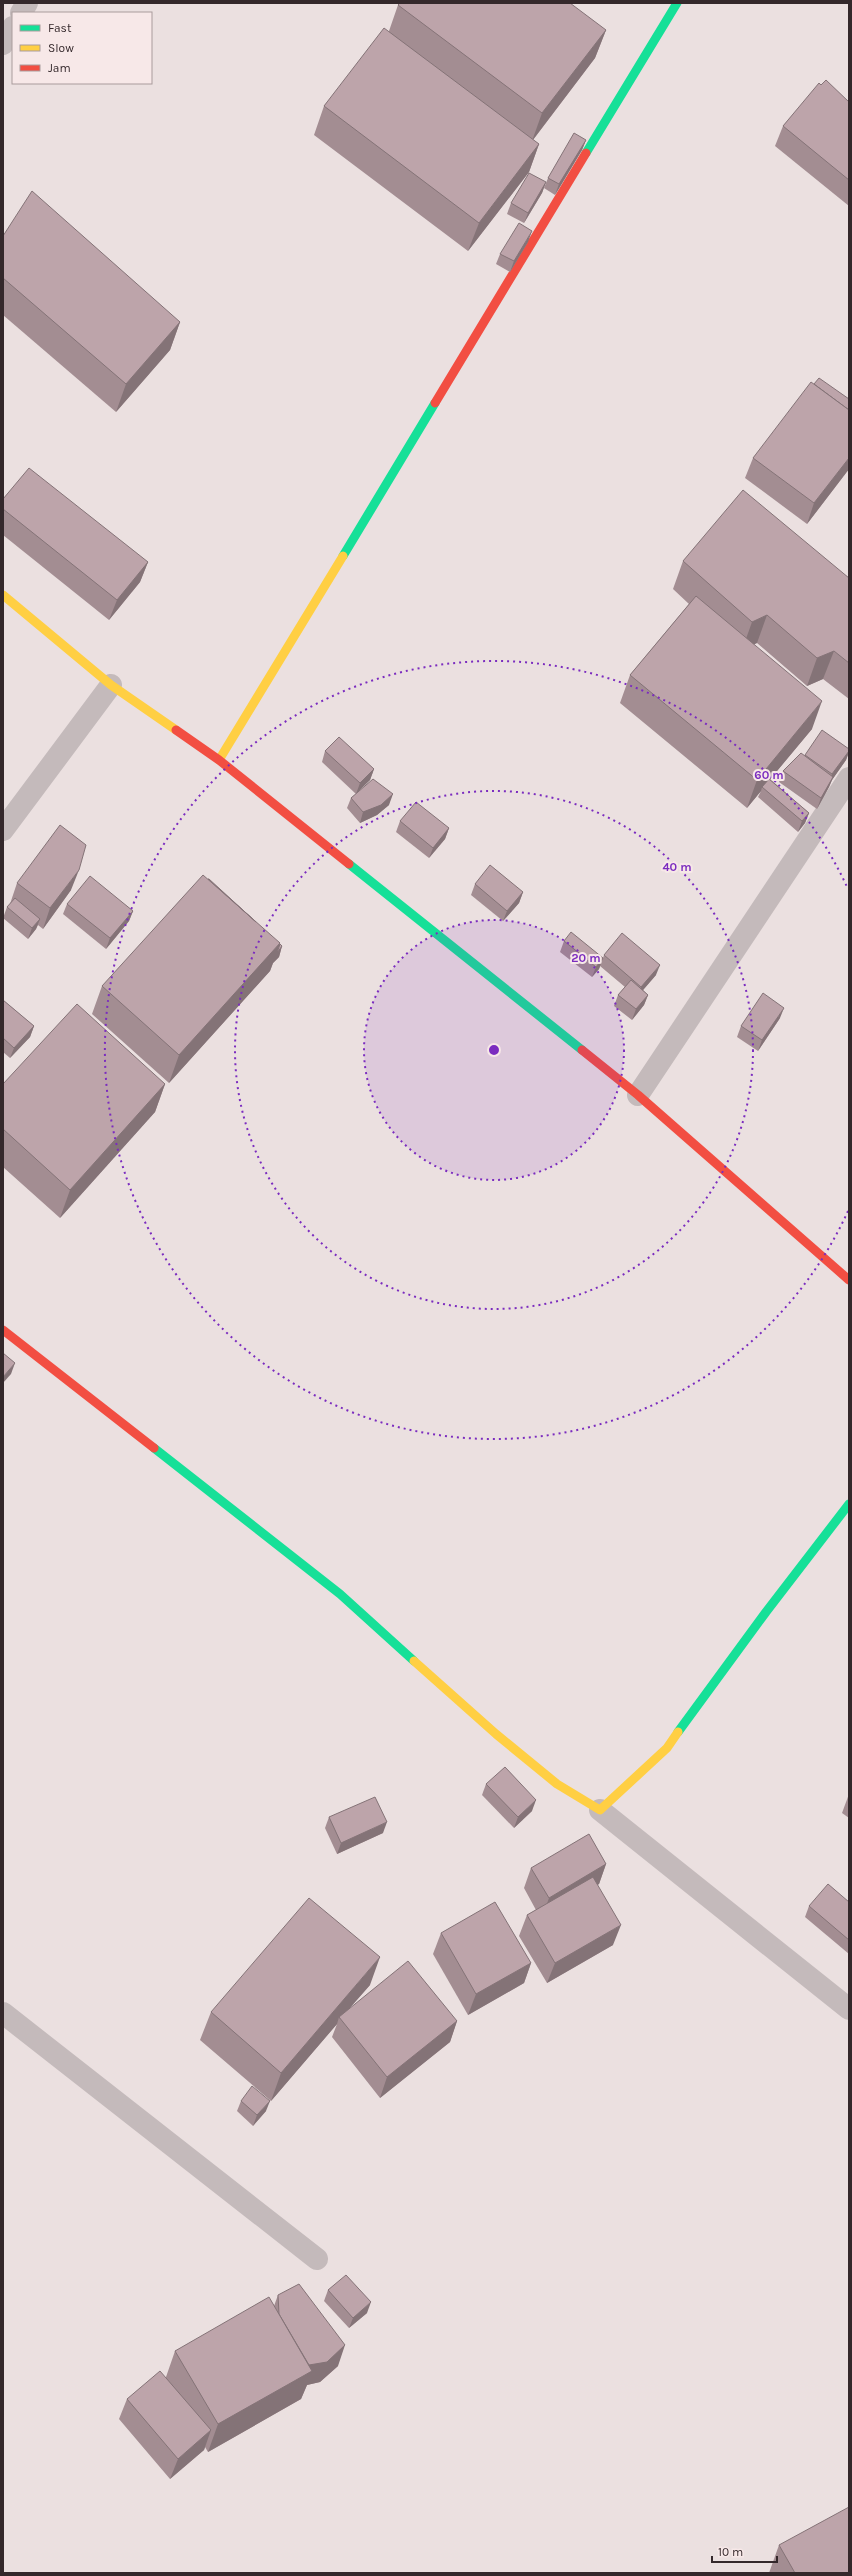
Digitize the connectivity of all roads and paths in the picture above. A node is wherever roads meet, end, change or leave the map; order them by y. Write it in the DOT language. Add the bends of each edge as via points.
graph roads {
  1 [pos="27,3"];
  2 [pos="677,3"];
  3 [pos="22,12"];
  4 [pos="12,29"];
  5 [pos="3,44"];
  6 [pos="3,595"];
  7 [pos="111,685"];
  8 [pos="219,760"];
  9 [pos="849,778"];
  10 [pos="3,830"];
  11 [pos="638,1095"];
  12 [pos="849,1280"];
  13 [pos="3,1330"];
  14 [pos="849,1504"];
  15 [pos="600,1810"];
  16 [pos="849,2009"];
  17 [pos="3,2013"];
  18 [pos="317,2259"];
  1 -- 3 [label="street"];
  2 -- 8 [label="street"];
  4 -- 5 [label="street"];
  6 -- 7 [label="street"];
  7 -- 8 [label="street"];
  7 -- 10 [label="street"];
  8 -- 11 [label="street"];
  9 -- 11 [label="street"];
  11 -- 12 [label="street"];
  13 -- 15 [label="street" via="340,1594 496,1734 557,1784"];
  14 -- 15 [label="street" via="667,1748"];
  15 -- 16 [label="street"];
  17 -- 18 [label="street"];
}
